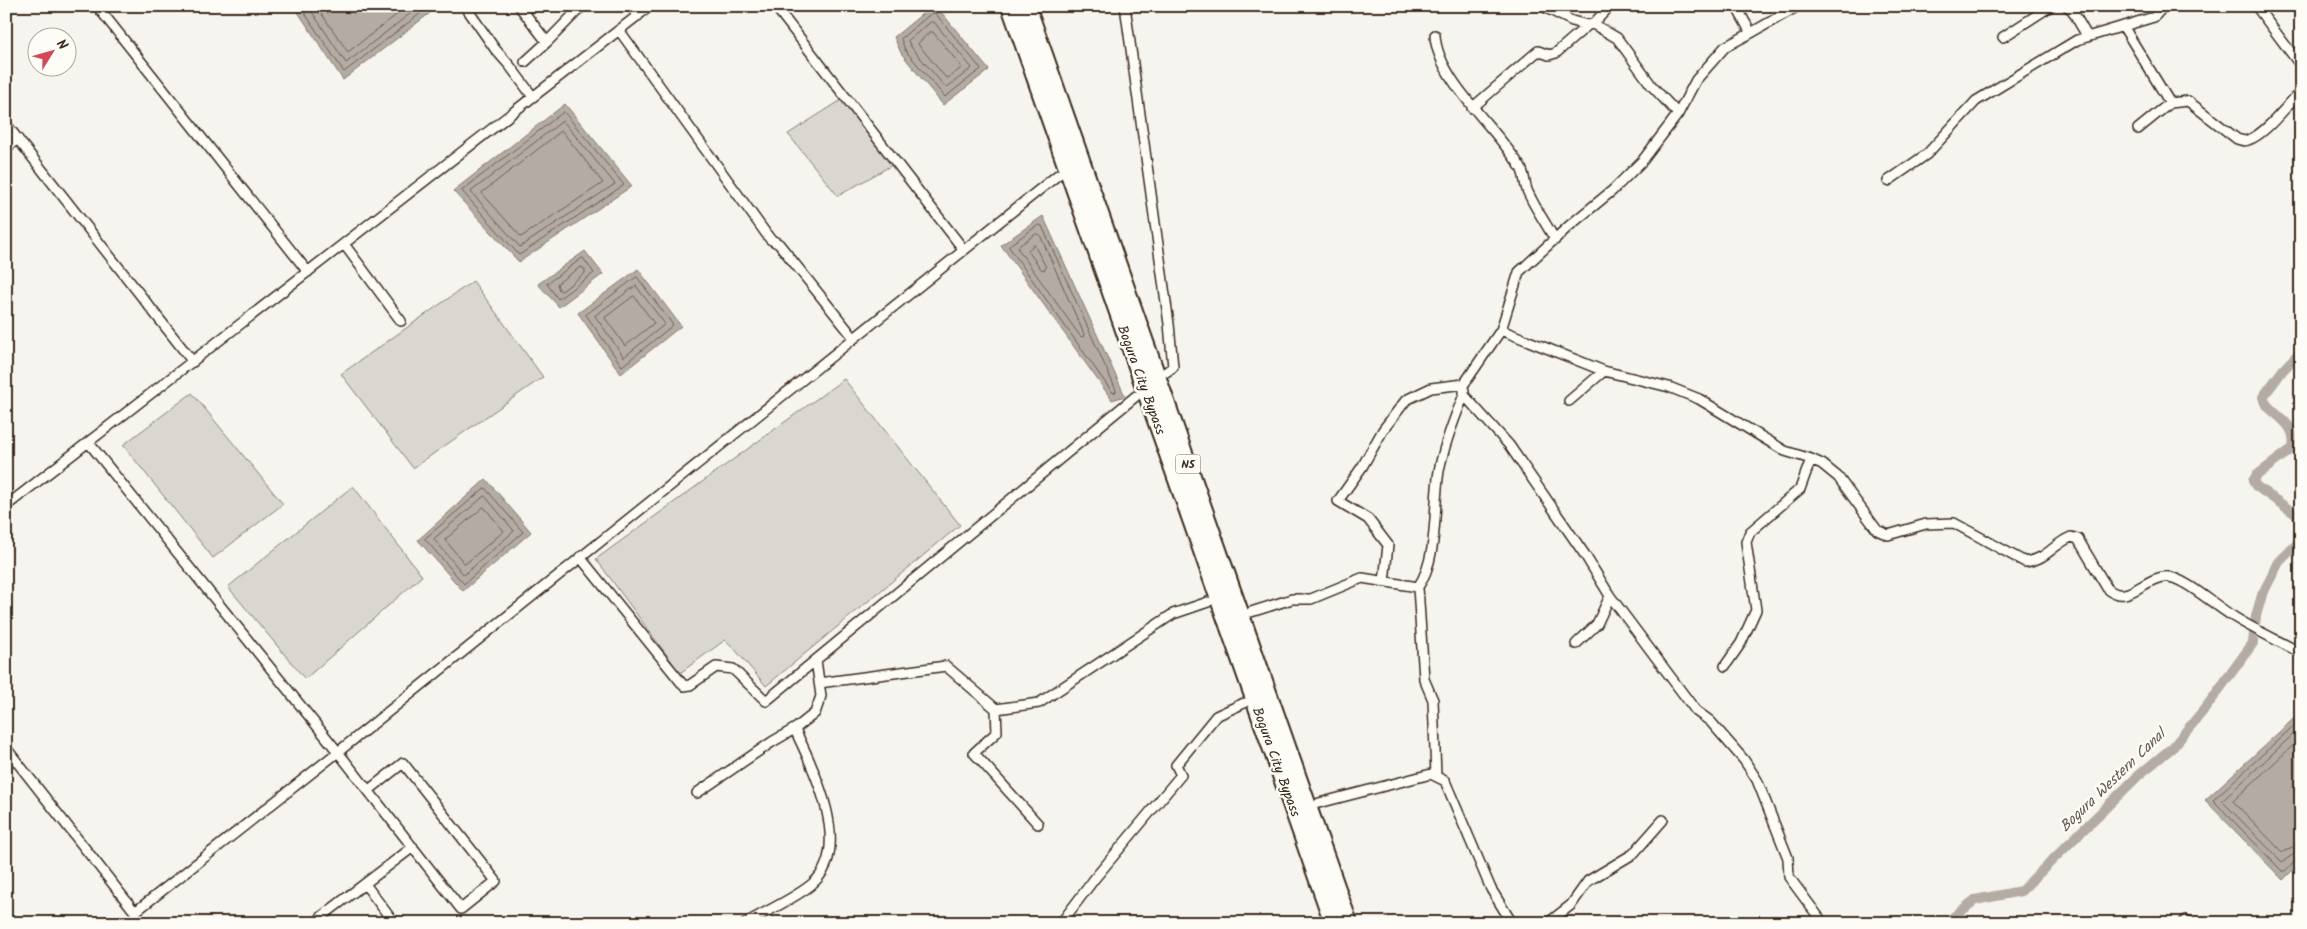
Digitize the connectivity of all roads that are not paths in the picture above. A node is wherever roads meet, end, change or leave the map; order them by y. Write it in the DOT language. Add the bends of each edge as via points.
graph roads {
  1 [pos="97,6"];
  2 [pos="465,6"];
  3 [pos="519,6"];
  4 [pos="582,6"];
  5 [pos="631,6"];
  6 [pos="650,6"];
  7 [pos="775,6"];
  8 [pos="1010,6"];
  9 [pos="1027,6"];
  10 [pos="1126,6"];
  11 [pos="1542,6"];
  12 [pos="1610,6"];
  13 [pos="1736,6"];
  14 [pos="1798,6"];
  15 [pos="2051,6"];
  16 [pos="2164,6"];
  17 [pos="2256,6"];
  18 [pos="2070,8"];
  19 [pos="638,16"];
  20 [pos="1591,24"];
  21 [pos="2123,26"];
  22 [pos="619,30"];
  23 [pos="1751,33"];
  24 [pos="1435,36"];
  25 [pos="2087,36"];
  26 [pos="2003,37"];
  27 [pos="546,42"];
  28 [pos="525,62"];
  29 [pos="2301,66"];
  30 [pos="2301,91"];
  31 [pos="533,97"];
  32 [pos="2170,103"];
  33 [pos="1472,108"];
  34 [pos="1678,114"];
  35 [pos="6,124"];
  36 [pos="2138,129"];
  37 [pos="18,139"];
  38 [pos="6,148"];
  39 [pos="1059,174"];
  40 [pos="1888,181"];
  41 [pos="1555,240"];
  42 [pos="344,244"];
  43 [pos="964,250"];
  44 [pos="308,272"];
  45 [pos="400,321"];
  46 [pos="1501,330"];
  47 [pos="854,338"];
  48 [pos="192,362"];
  49 [pos="1604,371"];
  50 [pos="1166,372"];
  51 [pos="1464,384"];
  52 [pos="1464,395"];
  53 [pos="1136,396"];
  54 [pos="1569,401"];
  55 [pos="89,443"];
  56 [pos="1811,459"];
  57 [pos="6,506"];
  58 [pos="580,558"];
  59 [pos="1384,582"];
  60 [pos="1418,586"];
  61 [pos="1610,596"];
  62 [pos="1208,602"];
  63 [pos="1251,612"];
  64 [pos="1576,644"];
  65 [pos="2301,653"];
  66 [pos="816,660"];
  67 [pos="1725,666"];
  68 [pos="819,683"];
  69 [pos="1244,703"];
  70 [pos="996,709"];
  71 [pos="796,728"];
  72 [pos="6,748"];
  73 [pos="338,752"];
  74 [pos="1436,775"];
  75 [pos="369,790"];
  76 [pos="696,794"];
  77 [pos="1319,803"];
  78 [pos="1662,820"];
  79 [pos="1038,824"];
  80 [pos="413,847"];
  81 [pos="365,884"];
  82 [pos="321,917"];
  83 [pos="394,923"];
  84 [pos="746,923"];
  85 [pos="1061,923"];
  86 [pos="1333,923"];
  87 [pos="1349,923"];
  88 [pos="1512,923"];
  89 [pos="1548,923"];
  90 [pos="1823,923"];
  1 -- 44 [label="street"];
  2 -- 31 [label="street"];
  3 -- 27 [label="street"];
  4 -- 27 [label="street"];
  5 -- 19 [label="street"];
  6 -- 19 [label="street"];
  7 -- 43 [label="street"];
  8 -- 86 [label="highway, Bogura City Bypass"];
  9 -- 87 [label="highway, Bogura City Bypass / N5"];
  10 -- 50 [label="street" via="1173,359 1173,366"];
  11 -- 20 [label="street" via="1572,22"];
  12 -- 20 [label="street"];
  13 -- 23 [label="street"];
  14 -- 23 [label="street"];
  15 -- 26 [label="street"];
  16 -- 21 [label="street" via="2154,17"];
  17 -- 29 [label="street"];
  18 -- 25 [label="street"];
  19 -- 22 [label="street"];
  20 -- 33 [label="street" via="1556,53 1538,52"];
  20 -- 34 [label="street" via="1617,38 1652,86"];
  21 -- 25 [label="street"];
  21 -- 32 [label="street"];
  22 -- 31 [label="street"];
  22 -- 47 [label="street" via="770,239 780,244"];
  23 -- 34 [label="street" via="1726,47 1696,80"];
  24 -- 33 [label="street" via="1441,58"];
  25 -- 40 [label="street" via="1976,101 1927,154"];
  27 -- 28 [label="street"];
  30 -- 32 [label="street" via="2265,128 2244,141 2188,101"];
  31 -- 42 [label="street"];
  32 -- 36 [label="street"];
  33 -- 41 [label="street" via="1522,170 1526,188"];
  34 -- 41 [label="street" via="1643,160"];
  35 -- 37 [label="street"];
  37 -- 38 [label="street"];
  37 -- 48 [label="street"];
  39 -- 43 [label="street"];
  41 -- 46 [label="street" via="1520,272"];
  42 -- 44 [label="street"];
  42 -- 45 [label="street"];
  43 -- 47 [label="street"];
  44 -- 48 [label="street"];
  46 -- 49 [label="street"];
  46 -- 51 [label="street"];
  47 -- 58 [label="street"];
  48 -- 55 [label="street"];
  49 -- 54 [label="street"];
  49 -- 56 [label="street" via="1669,387 1699,399 1785,451"];
  51 -- 52 [label="street"];
  51 -- 59 [label="street" via="1431,388 1406,400 1338,502 1368,519 1388,545"];
  52 -- 60 [label="street" via="1450,429 1439,470 1430,559"];
  52 -- 61 [label="street" via="1509,445"];
  53 -- 66 [label="street"];
  55 -- 57 [label="street"];
  55 -- 73 [label="street"];
  56 -- 65 [label="street" via="1838,477 1877,530 1888,535 1926,524 1954,523 2025,562 2038,561 2071,537 2078,540 2113,594 2122,596 2160,578 2177,579 2234,617"];
  56 -- 67 [label="street" via="1800,489 1750,532 1746,542 1756,610 1741,644"];
  58 -- 66 [label="street" via="684,686 716,667 733,669 766,701"];
  58 -- 73 [label="street"];
  59 -- 60 [label="street"];
  59 -- 63 [label="street" via="1362,578 1311,599 1292,599"];
  60 -- 74 [label="street" via="1424,679 1433,700"];
  61 -- 64 [label="street" via="1597,624"];
  61 -- 90 [label="street" via="1696,711 1710,720 1744,760 1757,780 1788,858 1790,877"];
  62 -- 70 [label="street" via="1173,614 1039,703"];
  66 -- 68 [label="street"];
  68 -- 70 [label="street" via="946,666"];
  68 -- 71 [label="street" via="821,696 815,713"];
  69 -- 85 [label="street" via="1216,716 1176,765 1181,775"];
  70 -- 79 [label="street" via="997,732 974,753"];
  71 -- 76 [label="street"];
  71 -- 84 [label="street" via="821,789 831,840 830,854 824,872 812,885"];
  72 -- 73 [label="street" via="135,912"];
  73 -- 75 [label="street"];
  74 -- 77 [label="street"];
  74 -- 88 [label="street" via="1444,781 1491,889"];
  75 -- 80 [label="street"];
  75 -- 80 [label="street" via="403,763 496,881 461,909"];
  78 -- 89 [label="street" via="1633,854 1588,881 1571,905"];
  80 -- 81 [label="street"];
  81 -- 82 [label="street"];
  81 -- 83 [label="street"];
}
